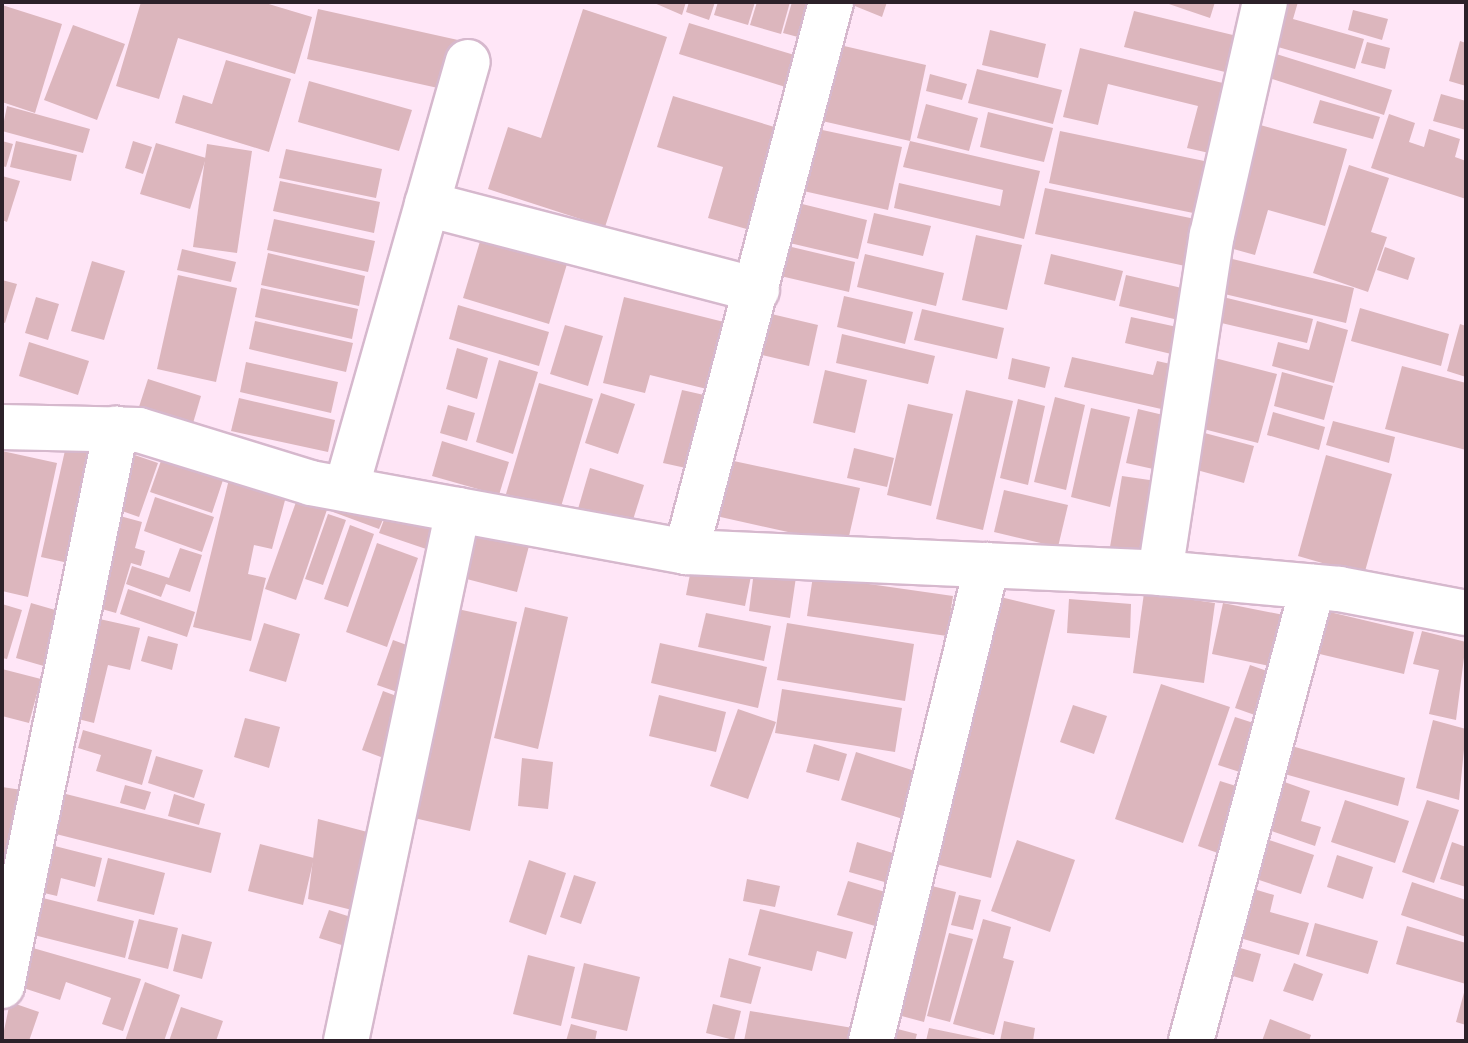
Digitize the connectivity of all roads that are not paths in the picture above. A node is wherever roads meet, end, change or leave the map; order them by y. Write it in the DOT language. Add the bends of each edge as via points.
graph roads {
  1 [pos="831,2"];
  2 [pos="1265,2"];
  3 [pos="468,62"];
  4 [pos="427,204"];
  5 [pos="757,290"];
  6 [pos="2,427"];
  7 [pos="116,429"];
  8 [pos="346,489"];
  9 [pos="458,510"];
  10 [pos="686,552"];
  11 [pos="987,565"];
  12 [pos="1160,573"];
  13 [pos="1313,587"];
  14 [pos="1466,613"];
  15 [pos="2,986"];
  16 [pos="346,1041"];
  17 [pos="871,1041"];
  18 [pos="1191,1041"];
  1 -- 5 [label="street"];
  2 -- 12 [label="street" via="1212,235"];
  3 -- 4 [label="street"];
  4 -- 5 [label="street"];
  4 -- 8 [label="street"];
  5 -- 10 [label="street"];
  6 -- 7 [label="street"];
  7 -- 8 [label="street"];
  7 -- 15 [label="street"];
  8 -- 9 [label="street"];
  9 -- 10 [label="street"];
  9 -- 16 [label="street"];
  10 -- 11 [label="street"];
  11 -- 12 [label="street"];
  11 -- 17 [label="street"];
  12 -- 13 [label="street"];
  13 -- 14 [label="street"];
  13 -- 18 [label="street"];
}
